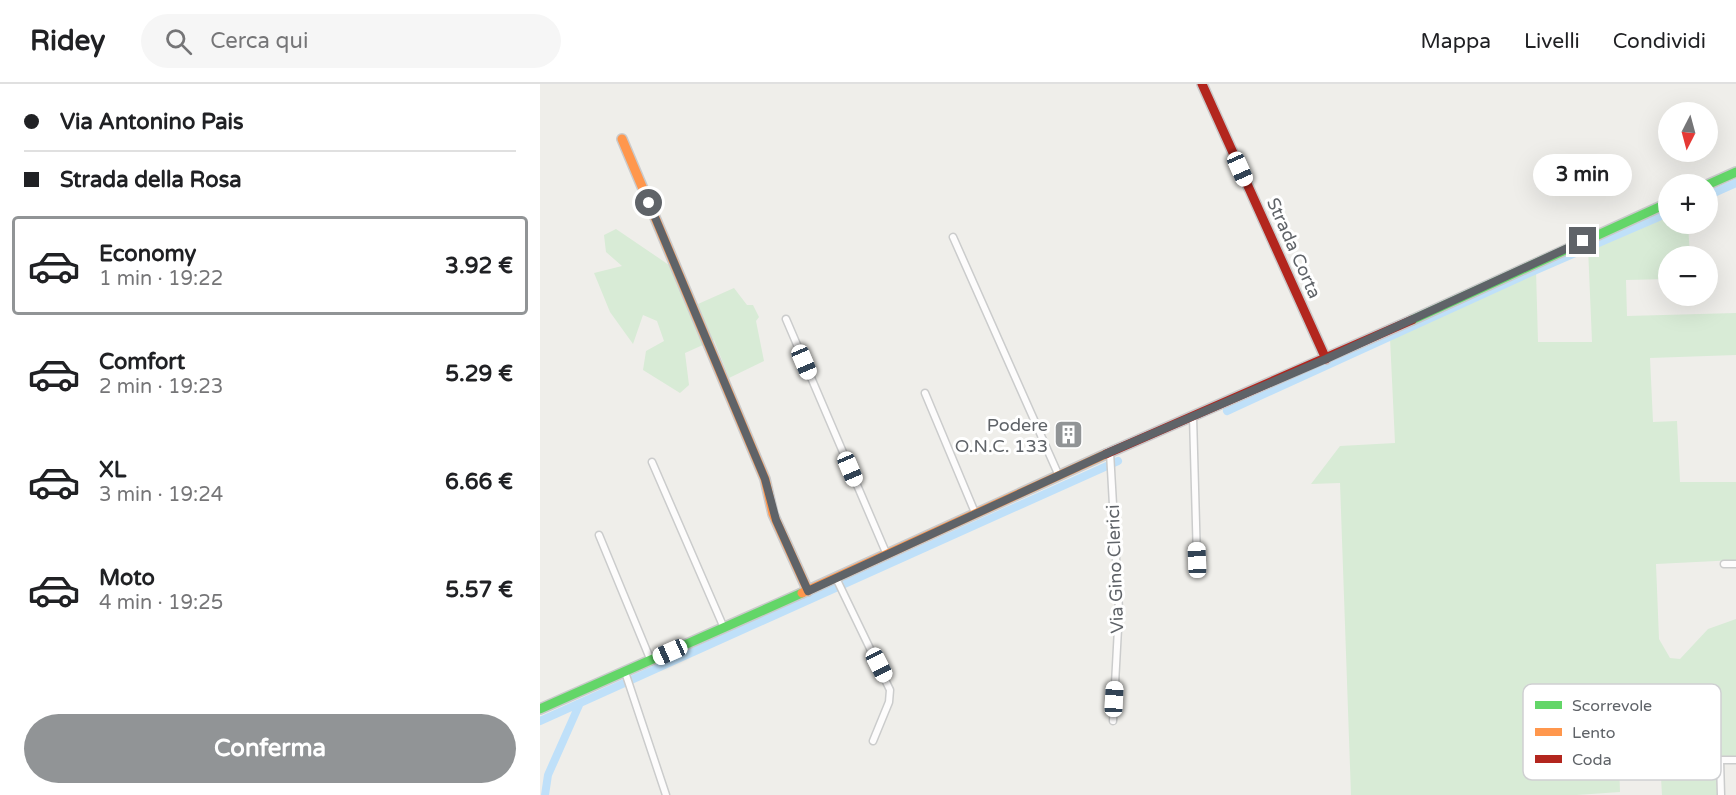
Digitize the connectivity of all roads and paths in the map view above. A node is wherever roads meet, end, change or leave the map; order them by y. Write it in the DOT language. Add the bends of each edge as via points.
graph roads {
  1 [pos="1202,84"];
  2 [pos="622,139"];
  3 [pos="1736,172"];
  4 [pos="1718,180"];
  5 [pos="1658,208"];
  6 [pos="953,237"];
  7 [pos="786,318"];
  8 [pos="1326,359"];
  9 [pos="925,393"];
  10 [pos="1193,416"];
  11 [pos="1110,452"];
  12 [pos="652,462"];
  13 [pos="1059,476"];
  14 [pos="976,515"];
  15 [pos="599,535"];
  16 [pos="887,555"];
  17 [pos="1197,560"];
  18 [pos="1724,564"];
  19 [pos="1736,564"];
  20 [pos="836,578"];
  21 [pos="808,591"];
  22 [pos="724,628"];
  23 [pos="651,661"];
  24 [pos="625,672"];
  25 [pos="540,709"];
  26 [pos="1113,721"];
  27 [pos="873,741"];
  28 [pos="1721,780"];
  29 [pos="666,795"];
  30 [pos="1721,795"];
  1 -- 8 [label="street, Strada Corta"];
  2 -- 21 [label="street"];
  3 -- 4 [label="street"];
  5 -- 8 [label="street"];
  6 -- 13 [label="street"];
  7 -- 16 [label="street"];
  8 -- 10 [label="street"];
  9 -- 14 [label="street"];
  10 -- 11 [label="street"];
  10 -- 17 [label="street"];
  11 -- 13 [label="street"];
  11 -- 26 [label="street, Via Gino Clerici" via="1119,610"];
  12 -- 22 [label="street"];
  13 -- 14 [label="street"];
  14 -- 16 [label="street"];
  15 -- 23 [label="street"];
  16 -- 20 [label="street"];
  18 -- 19 [label="street"];
  20 -- 21 [label="street"];
  20 -- 27 [label="street" via="890,690"];
  21 -- 22 [label="street"];
  22 -- 23 [label="street"];
  23 -- 24 [label="street"];
  24 -- 25 [label="street"];
  24 -- 29 [label="street"];
  28 -- 30 [label="street"];
}
